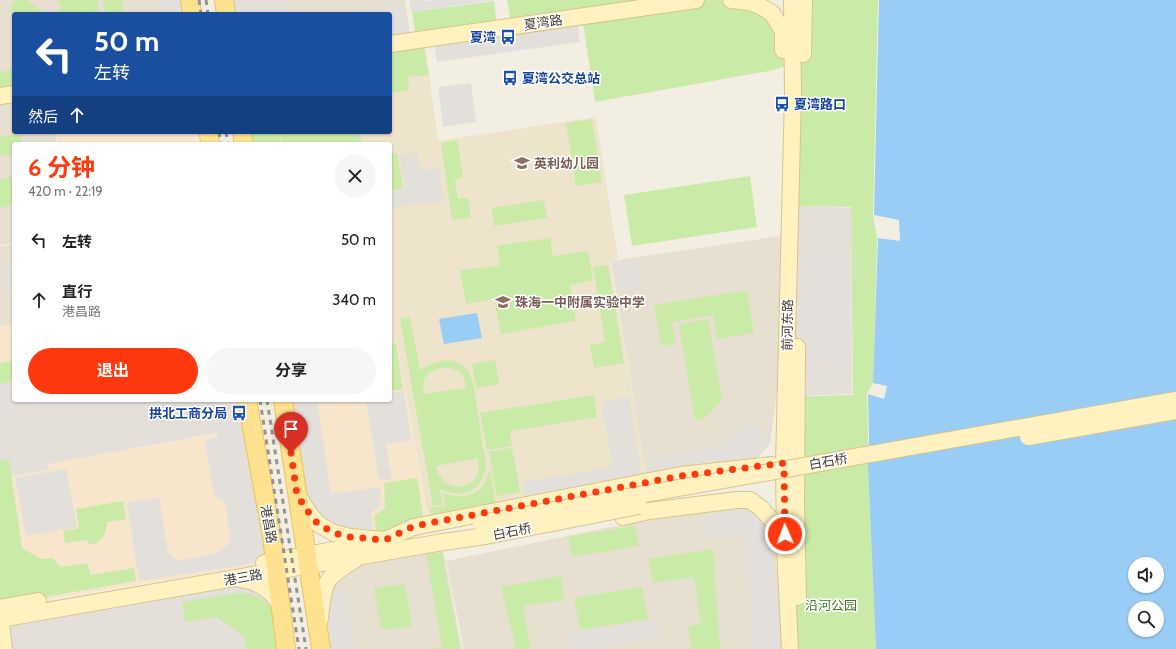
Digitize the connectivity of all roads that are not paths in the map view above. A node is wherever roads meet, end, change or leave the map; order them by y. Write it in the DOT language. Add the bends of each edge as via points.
graph roads {
  1 [pos="190,0"];
  2 [pos="224,0"];
  3 [pos="696,0"];
  4 [pos="731,0"];
  5 [pos="792,0"];
  6 [pos="804,0"];
  7 [pos="192,12"];
  8 [pos="226,12"];
  9 [pos="392,44"];
  10 [pos="12,94"];
  11 [pos="793,94"];
  12 [pos="0,96"];
  13 [pos="1176,400"];
  14 [pos="247,402"];
  15 [pos="283,402"];
  16 [pos="1176,411"];
  17 [pos="784,463"];
  18 [pos="297,495"];
  19 [pos="483,530"];
  20 [pos="387,546"];
  21 [pos="785,548"];
  22 [pos="361,556"];
  23 [pos="308,560"];
  24 [pos="276,566"];
  25 [pos="230,579"];
  26 [pos="281,606"];
  27 [pos="0,616"];
  28 [pos="320,641"];
  29 [pos="4,649"];
  30 [pos="286,649"];
  31 [pos="790,649"];
  32 [pos="800,649"];
  1 -- 7 [label="main road"];
  2 -- 8 [label="main road"];
  3 -- 9 [label="main road, 夏湾路"];
  4 -- 11 [label="main road" via="750,2 772,13 782,31 784,66"];
  5 -- 11 [label="main road, 前河东路"];
  6 -- 32 [label="main road, 前河东路" via="796,455"];
  10 -- 12 [label="main road"];
  11 -- 17 [label="main road, 前河东路"];
  13 -- 19 [label="main road, 白石桥, bridge"];
  14 -- 24 [label="main road, 港昌路"];
  15 -- 18 [label="main road"];
  16 -- 19 [label="main road, 白石桥, bridge"];
  17 -- 20 [label="main road" via="681,476 414,526"];
  17 -- 21 [label="main road, 前河东路"];
  18 -- 20 [label="main road" via="318,524 334,533"];
  18 -- 23 [label="main road"];
  19 -- 20 [label="main road"];
  20 -- 21 [label="main road" via="458,548 650,511 750,500 774,523"];
  20 -- 22 [label="main road, 港三路"];
  20 -- 23 [label="main road"];
  21 -- 31 [label="main road, 前河东路"];
  22 -- 23 [label="main road, 港三路"];
  22 -- 28 [label="main road" via="346,565 328,582 323,597"];
  23 -- 24 [label="main road, 港三路"];
  23 -- 28 [label="main road"];
  24 -- 25 [label="main road, 港三路"];
  24 -- 26 [label="main road, 港昌路"];
  24 -- 27 [label="main road" via="246,567"];
  25 -- 26 [label="main road" via="257,583 271,593"];
  25 -- 27 [label="main road, 港三路"];
  26 -- 30 [label="main road, 港昌路"];
  27 -- 29 [label="main road"];
}
